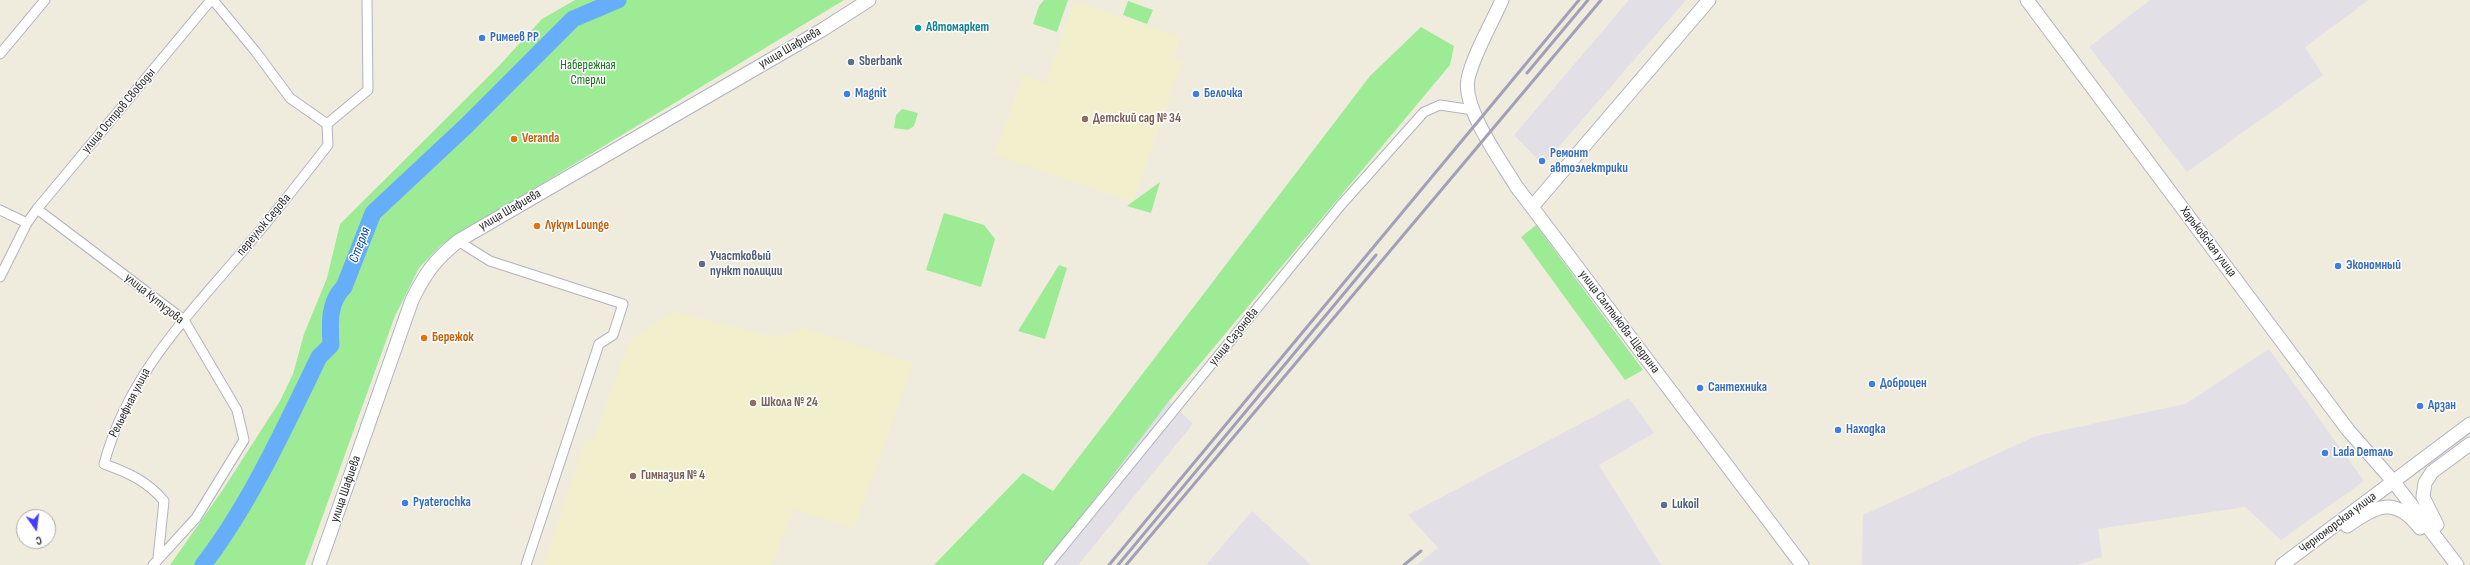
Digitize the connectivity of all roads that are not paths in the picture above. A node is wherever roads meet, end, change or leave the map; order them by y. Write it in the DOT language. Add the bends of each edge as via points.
graph roads {
  1 [pos="45,0"];
  2 [pos="212,0"];
  3 [pos="367,0"];
  4 [pos="870,0"];
  5 [pos="1502,0"];
  6 [pos="1709,0"];
  7 [pos="2027,0"];
  8 [pos="0,54"];
  9 [pos="1473,110"];
  10 [pos="327,124"];
  11 [pos="1532,207"];
  12 [pos="38,209"];
  13 [pos="0,210"];
  14 [pos="27,223"];
  15 [pos="458,241"];
  16 [pos="0,277"];
  17 [pos="184,320"];
  18 [pos="2470,424"];
  19 [pos="244,440"];
  20 [pos="2470,444"];
  21 [pos="2393,481"];
  22 [pos="2305,548"];
  23 [pos="155,561"];
  24 [pos="319,565"];
  25 [pos="526,565"];
  26 [pos="1048,565"];
  27 [pos="1802,565"];
  28 [pos="2282,565"];
  29 [pos="2448,565"];
  30 [pos="2458,565"];
  31 [pos="2462,565"];
  1 -- 8 [label="street"];
  2 -- 10 [label="street" via="256,52 290,98"];
  2 -- 12 [label="street, улица Остров Свободы"];
  3 -- 10 [label="street" via="368,90"];
  4 -- 15 [label="street, улица Шафиева"];
  5 -- 9 [label="street, улица Салтыкова-Щедрина" via="1468,79"];
  6 -- 11 [label="street"];
  7 -- 21 [label="street, Харьковская улица" via="2348,430"];
  9 -- 11 [label="street, улица Салтыкова-Щедрина" via="1481,129"];
  9 -- 26 [label="street, улица Сазонова" via="1440,105 1424,112 1341,205"];
  10 -- 17 [label="street, переулок Седова" via="328,145 281,206"];
  11 -- 27 [label="street, улица Салтыкова-Щедрина"];
  12 -- 14 [label="street, улица Остров Свободы"];
  12 -- 17 [label="street, улица Кутузова"];
  13 -- 14 [label="street"];
  14 -- 16 [label="street, улица Остров Свободы"];
  15 -- 24 [label="street, улица Шафиева" via="426,272 412,300"];
  15 -- 25 [label="street" via="490,261 623,304 613,335 599,344"];
  17 -- 19 [label="street, улица Кутузова" via="236,410"];
  17 -- 23 [label="street, Рельефная улица" via="144,372 113,433 104,464 132,474 154,489 164,502"];
  18 -- 21 [label="street, Черноморская улица"];
  19 -- 23 [label="street, Рельефная улица" via="196,518"];
  20 -- 31 [label="street" via="2432,472 2425,483 2423,496 2432,518"];
  21 -- 22 [label="street, Черноморская улица"];
  21 -- 30 [label="street, Харьковская улица"];
  22 -- 28 [label="street, Черноморская улица"];
  22 -- 29 [label="street" via="2344,529 2373,509 2393,507 2411,517"];
}
